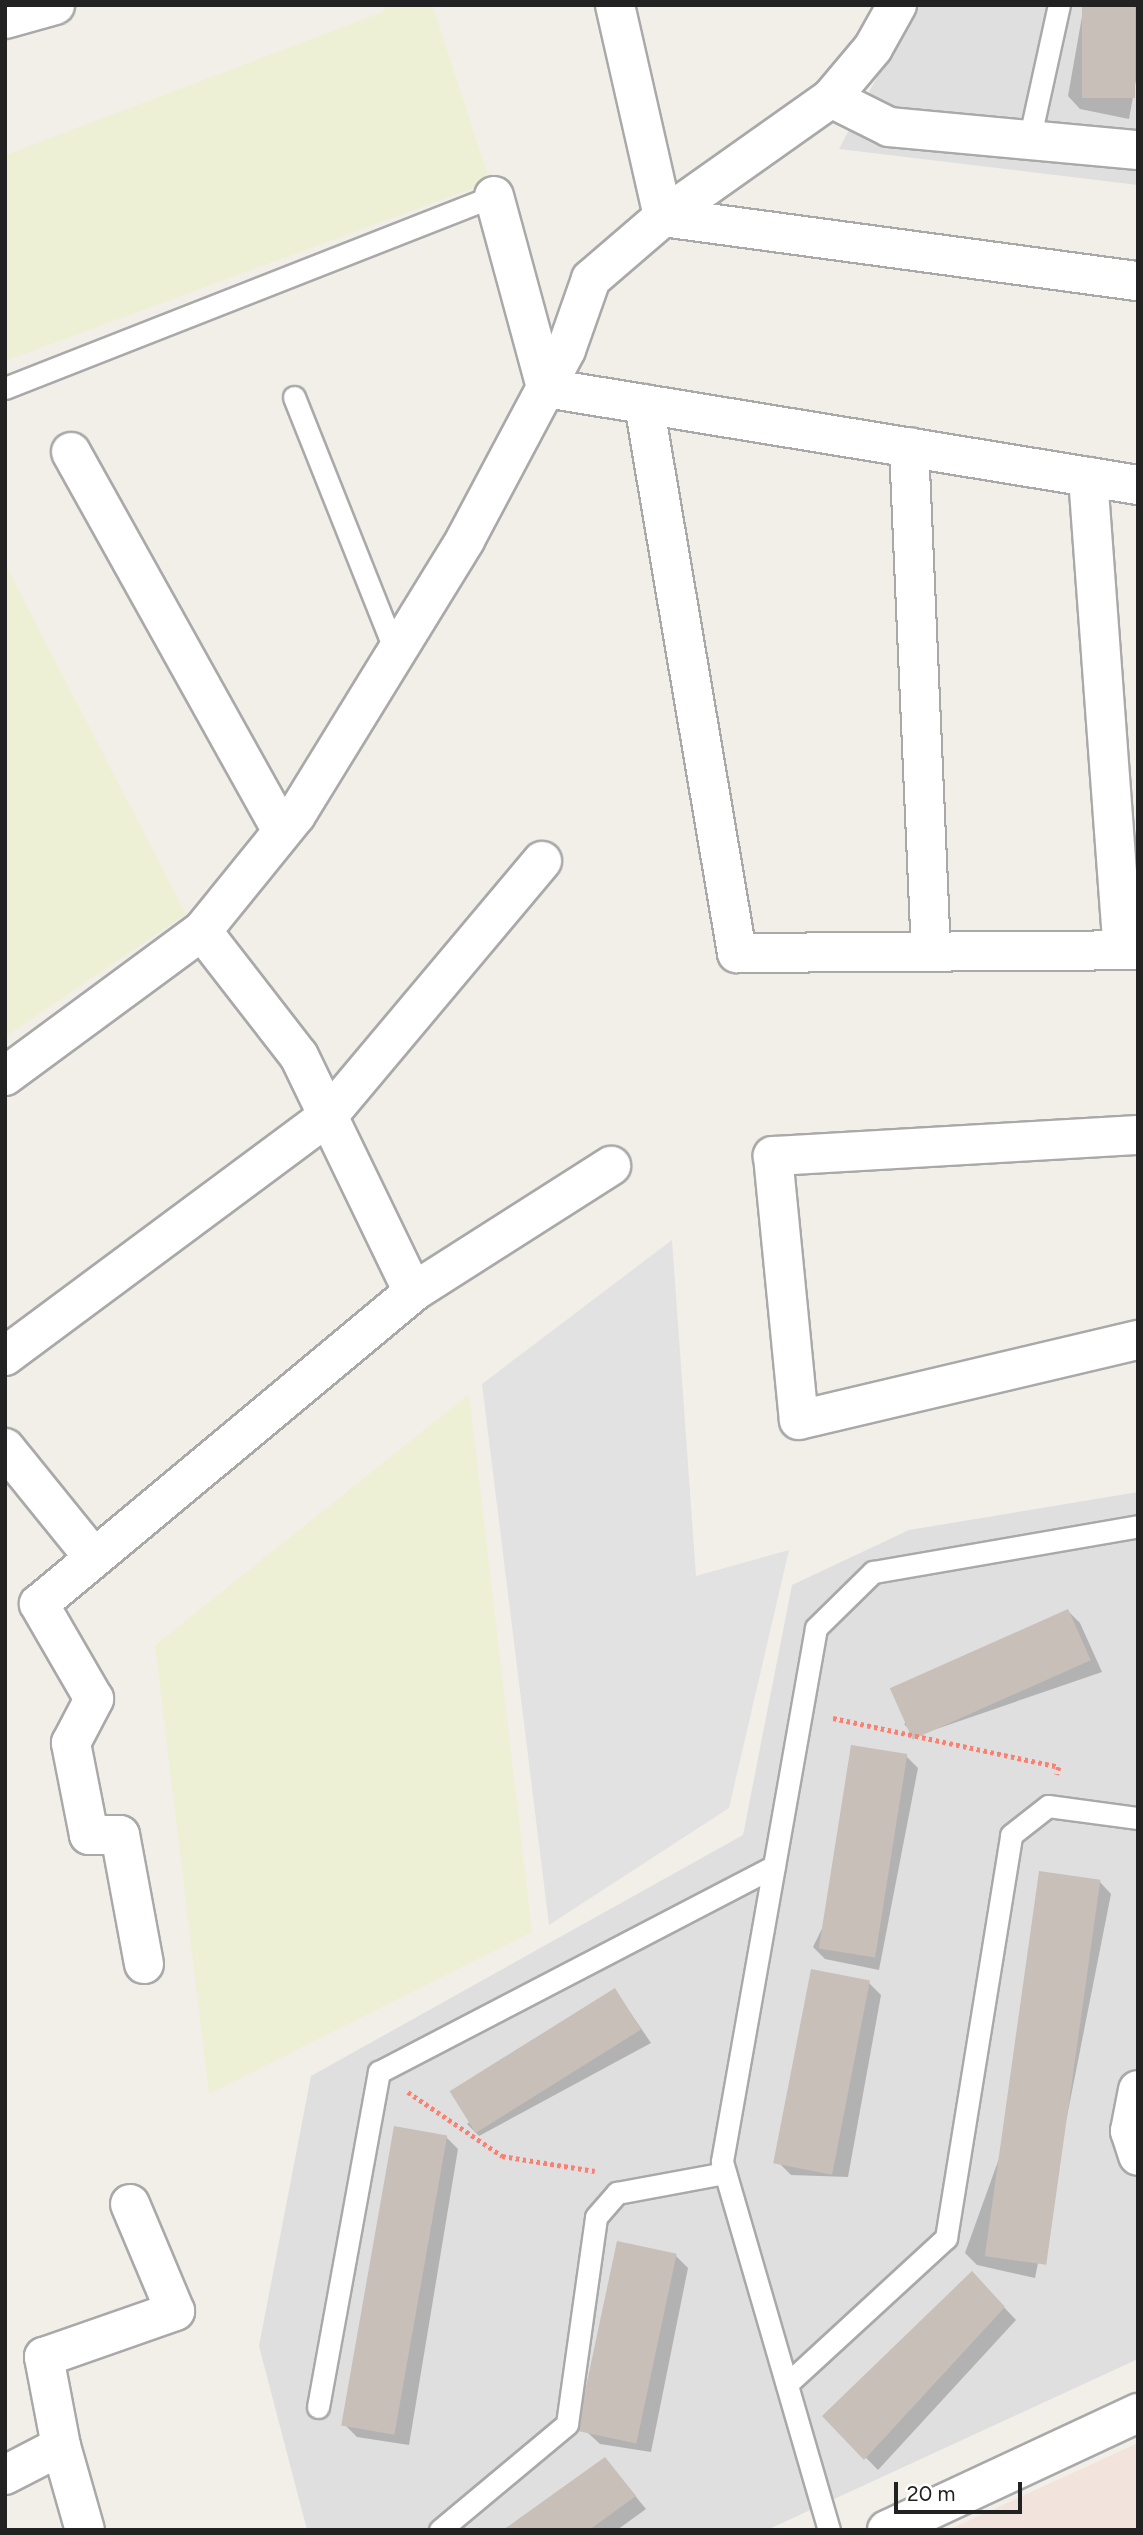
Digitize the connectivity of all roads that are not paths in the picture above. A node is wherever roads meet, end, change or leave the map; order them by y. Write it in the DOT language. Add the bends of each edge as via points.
graph roads {
  1 [pos="55,5"];
  2 [pos="615,5"];
  3 [pos="897,5"];
  4 [pos="1059,5"];
  5 [pos="5,19"];
  6 [pos="831,98"];
  7 [pos="1029,141"];
  8 [pos="1138,150"];
  9 [pos="494,196"];
  10 [pos="663,217"];
  11 [pos="1138,281"];
  12 [pos="5,388"];
  13 [pos="546,388"];
  14 [pos="294,397"];
  15 [pos="643,404"];
  16 [pos="909,447"];
  17 [pos="71,452"];
  18 [pos="1088,477"];
  19 [pos="1138,485"];
  20 [pos="397,656"];
  21 [pos="282,831"];
  22 [pos="542,861"];
  23 [pos="202,931"];
  24 [pos="1131,950"];
  25 [pos="931,952"];
  26 [pos="5,1076"];
  27 [pos="328,1116"];
  28 [pos="1138,1135"];
  29 [pos="611,1166"];
  30 [pos="413,1292"];
  31 [pos="1138,1340"];
  32 [pos="5,1356"];
  33 [pos="5,1448"];
  34 [pos="1138,1526"];
  35 [pos="94,1558"];
  36 [pos="1138,1818"];
  37 [pos="774,1866"];
  38 [pos="144,1964"];
  39 [pos="1138,2090"];
  40 [pos="1138,2156"];
  41 [pos="725,2173"];
  42 [pos="130,2204"];
  43 [pos="787,2384"];
  44 [pos="318,2407"];
  45 [pos="1138,2413"];
  46 [pos="61,2446"];
  47 [pos="5,2474"];
  48 [pos="85,2530"];
  49 [pos="440,2530"];
  50 [pos="829,2530"];
  51 [pos="887,2530"];
  1 -- 5 [label="street"];
  2 -- 10 [label="street"];
  3 -- 6 [label="street" via="873,48"];
  4 -- 7 [label="lane"];
  6 -- 7 [label="street" via="888,127"];
  6 -- 10 [label="street"];
  7 -- 8 [label="street"];
  9 -- 12 [label="lane"];
  9 -- 13 [label="street"];
  10 -- 11 [label="street"];
  10 -- 13 [label="street" via="591,279 566,350"];
  13 -- 15 [label="street"];
  13 -- 20 [label="street"];
  14 -- 20 [label="lane"];
  15 -- 16 [label="street"];
  15 -- 25 [label="street" via="737,953"];
  16 -- 18 [label="street"];
  16 -- 25 [label="street"];
  17 -- 21 [label="street"];
  18 -- 19 [label="street"];
  18 -- 24 [label="street"];
  20 -- 21 [label="street"];
  21 -- 23 [label="street"];
  22 -- 27 [label="street"];
  23 -- 26 [label="street"];
  23 -- 27 [label="street" via="299,1055"];
  24 -- 25 [label="street"];
  27 -- 30 [label="street"];
  27 -- 32 [label="street"];
  28 -- 31 [label="street" via="773,1156 799,1420"];
  29 -- 30 [label="street"];
  30 -- 35 [label="street"];
  33 -- 35 [label="street"];
  34 -- 37 [label="lane" via="873,1572 816,1628"];
  35 -- 38 [label="street" via="40,1604 94,1699 71,1743 89,1835 120,1835"];
  36 -- 43 [label="lane" via="1048,1806 1011,1835 946,2238"];
  37 -- 41 [label="lane" via="722,2161"];
  37 -- 44 [label="lane" via="379,2072"];
  39 -- 40 [label="street" via="1130,2131"];
  41 -- 43 [label="lane"];
  41 -- 49 [label="lane" via="617,2193 596,2217 567,2424"];
  42 -- 46 [label="street" via="175,2311 44,2357"];
  43 -- 50 [label="lane"];
  45 -- 51 [label="street"];
  46 -- 47 [label="street"];
  46 -- 48 [label="street"];
}
